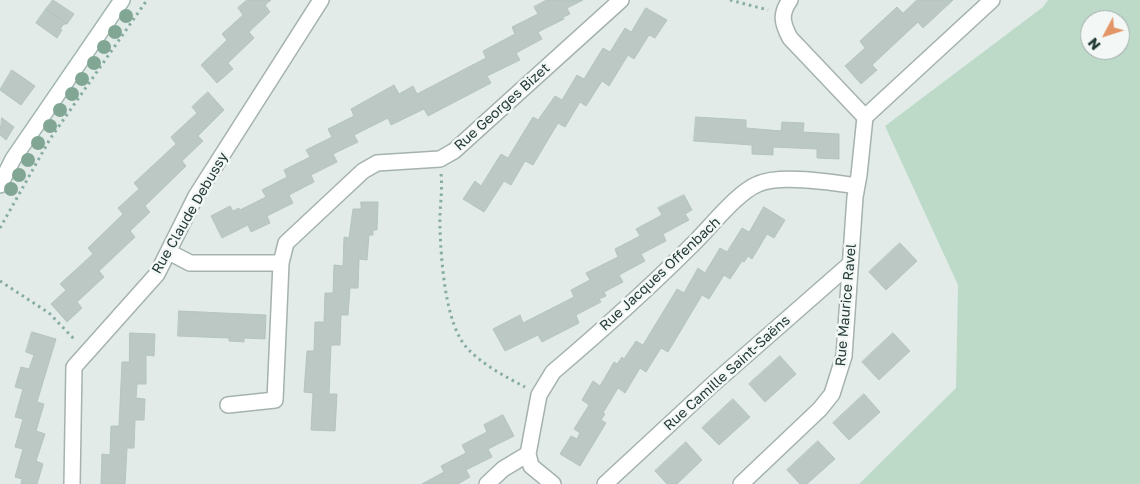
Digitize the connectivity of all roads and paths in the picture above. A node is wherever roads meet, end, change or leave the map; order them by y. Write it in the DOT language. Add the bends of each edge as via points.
graph roads {
  1 [pos="122,0"];
  2 [pos="146,0"];
  3 [pos="321,0"];
  4 [pos="620,0"];
  5 [pos="730,0"];
  6 [pos="992,0"];
  7 [pos="786,7"];
  8 [pos="865,117"];
  9 [pos="440,159"];
  10 [pos="0,184"];
  11 [pos="856,186"];
  12 [pos="0,228"];
  13 [pos="169,252"];
  14 [pos="281,263"];
  15 [pos="850,264"];
  16 [pos="0,281"];
  17 [pos="87,352"];
  18 [pos="539,395"];
  19 [pos="228,405"];
  20 [pos="528,454"];
  21 [pos="72,484"];
  22 [pos="487,484"];
  23 [pos="553,484"];
  24 [pos="605,484"];
  25 [pos="741,484"];
  1 -- 10 [label="street" via="13,159"];
  2 -- 12 [label="path" via="50,139"];
  3 -- 13 [label="street, Rue Claude Debussy" via="196,196"];
  4 -- 9 [label="street, Rue Georges Bizet" via="454,151"];
  5 -- 7 [label="path"];
  6 -- 8 [label="street"];
  7 -- 8 [label="street" via="784,26 790,38"];
  8 -- 11 [label="street, Rue Maurice Ravel" via="860,175"];
  9 -- 14 [label="street, Rue Georges Bizet" via="377,163 363,171 286,243"];
  9 -- 18 [label="path" via="443,265 452,317 460,337 467,349"];
  11 -- 15 [label="street, Rue Maurice Ravel"];
  11 -- 18 [label="street, Rue Jacques Offenbach" via="774,180 745,192 690,247 552,372"];
  13 -- 14 [label="street" via="190,263"];
  13 -- 17 [label="street, Rue Claude Debussy" via="156,274"];
  14 -- 19 [label="street, Rue Georges Bizet" via="275,400"];
  15 -- 24 [label="street, Rue Camille Saint-Saëns"];
  15 -- 25 [label="street, Rue Maurice Ravel" via="844,356 832,394"];
  16 -- 17 [label="path" via="49,313"];
  17 -- 21 [label="street, Rue Claude Debussy" via="74,367"];
  18 -- 20 [label="street, Rue Jacques Offenbach"];
  20 -- 22 [label="street" via="503,469"];
  20 -- 23 [label="street" via="530,466"];
}
